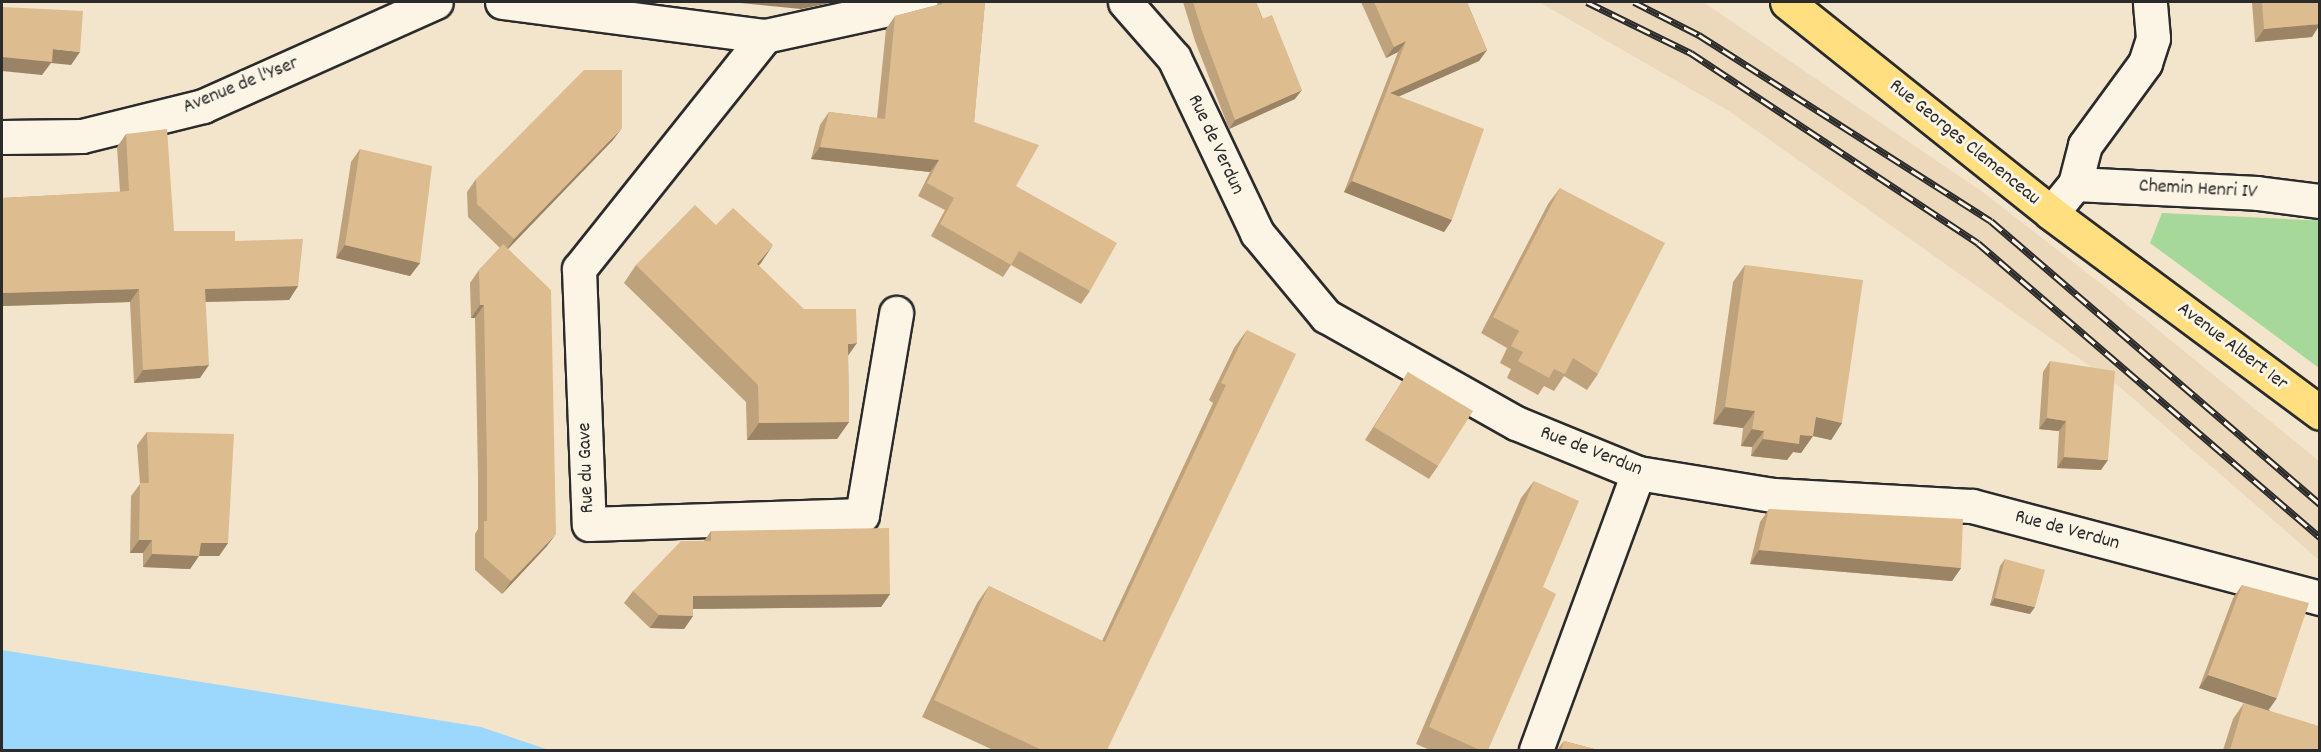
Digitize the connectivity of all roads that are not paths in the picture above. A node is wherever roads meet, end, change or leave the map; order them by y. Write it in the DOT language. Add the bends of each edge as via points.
graph roads {
  1 [pos="436,2"];
  2 [pos="502,2"];
  3 [pos="921,2"];
  4 [pos="1125,2"];
  5 [pos="1787,2"];
  6 [pos="2150,2"];
  7 [pos="765,36"];
  8 [pos="2,137"];
  9 [pos="2075,184"];
  10 [pos="2319,201"];
  11 [pos="2051,213"];
  12 [pos="2144,282"];
  13 [pos="896,313"];
  14 [pos="2319,412"];
  15 [pos="1638,473"];
  16 [pos="2319,598"];
  17 [pos="1536,750"];
  1 -- 8 [label="street, Avenue de l'Yser" via="203,106 82,136"];
  2 -- 7 [label="street"];
  3 -- 7 [label="street"];
  4 -- 15 [label="street, Rue de Verdun" via="1173,58 1257,232 1326,316 1516,423"];
  5 -- 11 [label="main road, Rue Georges Clemenceau"];
  6 -- 9 [label="street" via="2153,38 2145,63 2085,145"];
  7 -- 13 [label="street, Rue du Gave" via="579,269 589,524 862,515"];
  9 -- 10 [label="street, Chemin Henri IV" via="2257,193"];
  9 -- 11 [label="street"];
  11 -- 12 [label="main road, Rue Georges Clemenceau"];
  12 -- 14 [label="main road, Avenue Albert 1er"];
  15 -- 16 [label="street, Rue de Verdun" via="1773,495 1972,506"];
  15 -- 17 [label="street"];
}
